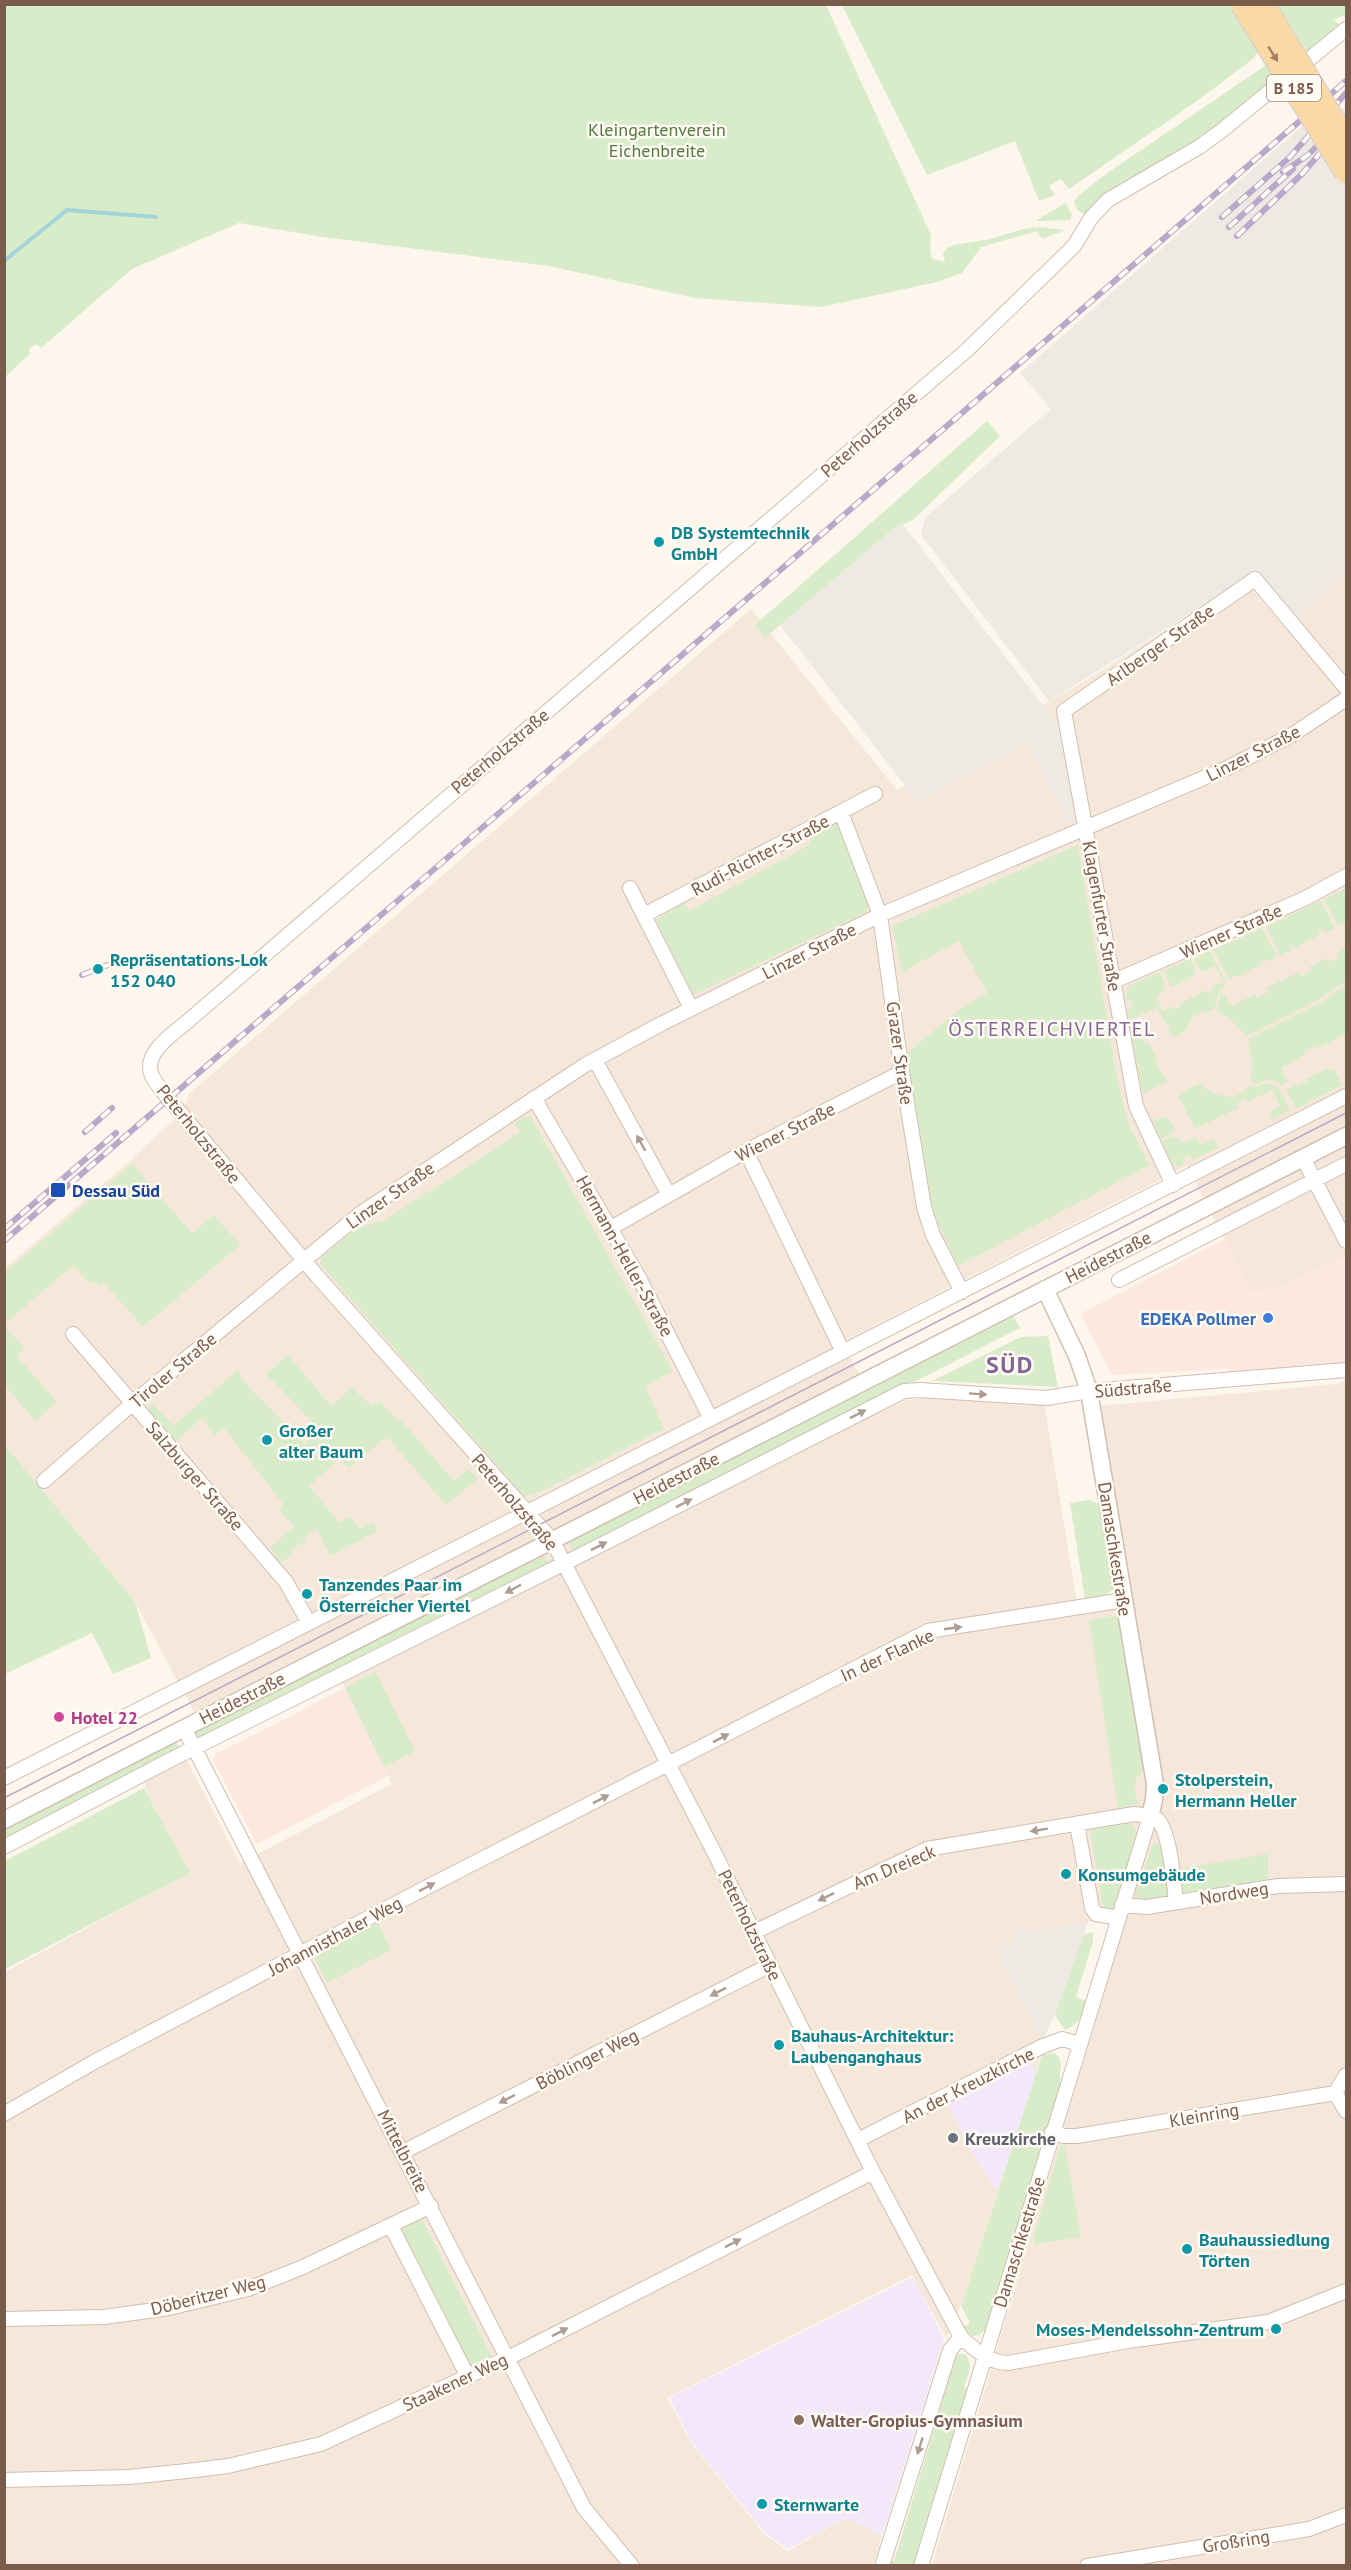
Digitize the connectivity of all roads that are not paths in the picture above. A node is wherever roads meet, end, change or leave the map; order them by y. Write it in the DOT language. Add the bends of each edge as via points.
graph roads {
  1 [pos="1242,4"];
  2 [pos="1263,4"];
  3 [pos="1347,29"];
  4 [pos="1347,141"];
  5 [pos="1347,172"];
  6 [pos="1347,688"];
  7 [pos="1347,699"];
  8 [pos="1064,711"];
  9 [pos="875,794"];
  10 [pos="841,812"];
  11 [pos="1087,829"];
  12 [pos="1347,876"];
  13 [pos="630,888"];
  14 [pos="644,915"];
  15 [pos="880,915"];
  16 [pos="1114,981"];
  17 [pos="691,1008"];
  18 [pos="595,1060"];
  19 [pos="902,1072"];
  20 [pos="1347,1096"];
  21 [pos="534,1098"];
  22 [pos="1347,1136"];
  23 [pos="746,1151"];
  24 [pos="1303,1158"];
  25 [pos="1347,1164"];
  26 [pos="1315,1180"];
  27 [pos="1173,1185"];
  28 [pos="669,1195"];
  29 [pos="611,1228"];
  30 [pos="1347,1241"];
  31 [pos="303,1260"];
  32 [pos="1119,1280"];
  33 [pos="1045,1289"];
  34 [pos="962,1292"];
  35 [pos="73,1334"];
  36 [pos="843,1352"];
  37 [pos="1347,1370"];
  38 [pos="920,1390"];
  39 [pos="1089,1391"];
  40 [pos="133,1403"];
  41 [pos="710,1417"];
  42 [pos="44,1481"];
  43 [pos="526,1513"];
  44 [pos="552,1540"];
  45 [pos="565,1563"];
  46 [pos="1124,1600"];
  47 [pos="309,1623"];
  48 [pos="184,1728"];
  49 [pos="194,1748"];
  50 [pos="669,1765"];
  51 [pos="4,1778"];
  52 [pos="1150,1816"];
  53 [pos="4,1820"];
  54 [pos="1077,1824"];
  55 [pos="4,1846"];
  56 [pos="1347,1884"];
  57 [pos="1176,1902"];
  58 [pos="1121,1911"];
  59 [pos="754,1932"];
  60 [pos="301,1953"];
  61 [pos="770,1965"];
  62 [pos="1080,2044"];
  63 [pos="1347,2074"];
  64 [pos="1335,2093"];
  65 [pos="1347,2111"];
  66 [pos="4,2114"];
  67 [pos="1053,2132"];
  68 [pos="858,2140"];
  69 [pos="404,2152"];
  70 [pos="873,2172"];
  71 [pos="431,2206"];
  72 [pos="391,2226"];
  73 [pos="1347,2291"];
  74 [pos="4,2319"];
  75 [pos="960,2337"];
  76 [pos="984,2356"];
  77 [pos="507,2358"];
  78 [pos="468,2377"];
  79 [pos="4,2480"];
  80 [pos="1347,2515"];
  81 [pos="630,2565"];
  82 [pos="882,2565"];
  83 [pos="921,2565"];
  84 [pos="1087,2565"];
  1 -- 5 [label="main road, B 185, one-way, bridge"];
  2 -- 4 [label="main road, B 185, bridge"];
  3 -- 31 [label="street, Peterholzstraße" via="1198,147 1108,200 1074,246 968,350 496,753 155,1052 150,1069 156,1083"];
  6 -- 8 [label="street, Arlberger Straße" via="1255,579"];
  7 -- 11 [label="street, Linzer Straße" via="1292,735 1225,770"];
  8 -- 11 [label="street, Klagenfurter Straße"];
  9 -- 10 [label="street, Rudi-Richter-Straße"];
  10 -- 14 [label="street, Rudi-Richter-Straße"];
  10 -- 15 [label="street, Grazer Straße"];
  11 -- 15 [label="street, Linzer Straße"];
  11 -- 16 [label="street, Klagenfurter Straße"];
  12 -- 16 [label="street, Wiener Straße" via="1295,903"];
  13 -- 14 [label="street"];
  14 -- 17 [label="street"];
  15 -- 17 [label="street, Linzer Straße"];
  15 -- 19 [label="street, Grazer Straße"];
  16 -- 27 [label="street, Klagenfurter Straße" via="1136,1106"];
  17 -- 18 [label="street, Linzer Straße"];
  18 -- 21 [label="street, Linzer Straße"];
  28 -- 18 [label="street, one-way"];
  19 -- 23 [label="street, Wiener Straße"];
  19 -- 34 [label="street, Grazer Straße" via="924,1207 933,1235"];
  20 -- 27 [label="street, Heidestraße"];
  21 -- 29 [label="street, Hermann-Heller-Straße"];
  21 -- 31 [label="street, Linzer Straße" via="361,1214"];
  22 -- 24 [label="street, Heidestraße"];
  23 -- 28 [label="street, Wiener Straße"];
  23 -- 36 [label="street"];
  24 -- 26 [label="street"];
  24 -- 33 [label="street, Heidestraße"];
  25 -- 26 [label="street, Heidestraße"];
  26 -- 30 [label="street"];
  26 -- 32 [label="street, Heidestraße"];
  27 -- 34 [label="street, Heidestraße"];
  28 -- 29 [label="street, Wiener Straße"];
  29 -- 41 [label="street, Hermann-Heller-Straße"];
  31 -- 40 [label="street, Tiroler Straße"];
  31 -- 43 [label="street, Peterholzstraße"];
  33 -- 39 [label="street, Damaschkestraße"];
  33 -- 44 [label="street, Heidestraße"];
  34 -- 36 [label="street, Heidestraße"];
  35 -- 40 [label="street, Salzburger Straße"];
  36 -- 41 [label="street, Heidestraße"];
  37 -- 39 [label="street, Südstraße"];
  38 -- 39 [label="street, Südstraße, one-way" via="1047,1398"];
  45 -- 38 [label="street, Heidestraße, one-way" via="895,1394"];
  39 -- 46 [label="street, Damaschkestraße"];
  40 -- 42 [label="street, Tiroler Straße"];
  40 -- 47 [label="street, Salzburger Straße" via="286,1582"];
  41 -- 43 [label="street, Heidestraße"];
  43 -- 44 [label="street, Peterholzstraße"];
  43 -- 47 [label="street, Heidestraße"];
  44 -- 45 [label="street, Peterholzstraße"];
  44 -- 48 [label="street, Heidestraße"];
  45 -- 49 [label="street, Heidestraße, one-way"];
  45 -- 50 [label="street, Peterholzstraße"];
  50 -- 46 [label="street, In der Flanke, one-way" via="928,1632"];
  46 -- 52 [label="street, Damaschkestraße" via="1155,1784"];
  47 -- 51 [label="street, Heidestraße"];
  48 -- 49 [label="street, Mittelbreite"];
  48 -- 53 [label="street, Heidestraße"];
  49 -- 55 [label="street, Heidestraße"];
  49 -- 60 [label="street, Mittelbreite"];
  50 -- 59 [label="street, Peterholzstraße"];
  60 -- 50 [label="street, Johannisthaler Weg, one-way"];
  52 -- 54 [label="street, Am Dreieck"];
  52 -- 57 [label="street" via="1158,1820 1165,1833"];
  52 -- 58 [label="street, Damaschkestraße"];
  54 -- 58 [label="street" via="1092,1908 1096,1914"];
  54 -- 59 [label="street, Am Dreieck, one-way" via="927,1849"];
  56 -- 57 [label="street, Nordweg" via="1278,1886"];
  57 -- 58 [label="street, Nordweg"];
  58 -- 62 [label="street, Damaschkestraße"];
  59 -- 61 [label="street, Peterholzstraße"];
  60 -- 66 [label="street, Johannisthaler Weg"];
  60 -- 69 [label="street, Mittelbreite"];
  61 -- 68 [label="street, Peterholzstraße"];
  61 -- 69 [label="street, Böblinger Weg, one-way"];
  62 -- 67 [label="street, Damaschkestraße"];
  62 -- 68 [label="street, An der Kreuzkirche" via="1062,2039 1043,2046"];
  63 -- 64 [label="street"];
  64 -- 65 [label="street"];
  64 -- 67 [label="street, Kleinring" via="1077,2136"];
  67 -- 76 [label="street, Damaschkestraße"];
  68 -- 70 [label="street, Peterholzstraße"];
  69 -- 71 [label="street, Mittelbreite"];
  70 -- 75 [label="street, Peterholzstraße"];
  77 -- 70 [label="street, Staakener Weg, one-way"];
  71 -- 72 [label="street, Döberitzer Weg"];
  71 -- 77 [label="street, Mittelbreite"];
  72 -- 74 [label="street, Döberitzer Weg" via="248,2289 104,2317"];
  72 -- 78 [label="street"];
  73 -- 76 [label="street" via="1268,2322 1128,2341 1008,2363"];
  75 -- 76 [label="street, Peterholzstraße"];
  75 -- 82 [label="street, one-way" via="950,2350"];
  76 -- 83 [label="street, Damaschkestraße"];
  77 -- 78 [label="street, Staakener Weg"];
  77 -- 81 [label="street, Mittelbreite" via="584,2508"];
  78 -- 79 [label="street, Staakener Weg" via="321,2444 228,2466 129,2477"];
  80 -- 84 [label="street, Großring" via="1310,2529"];
}
